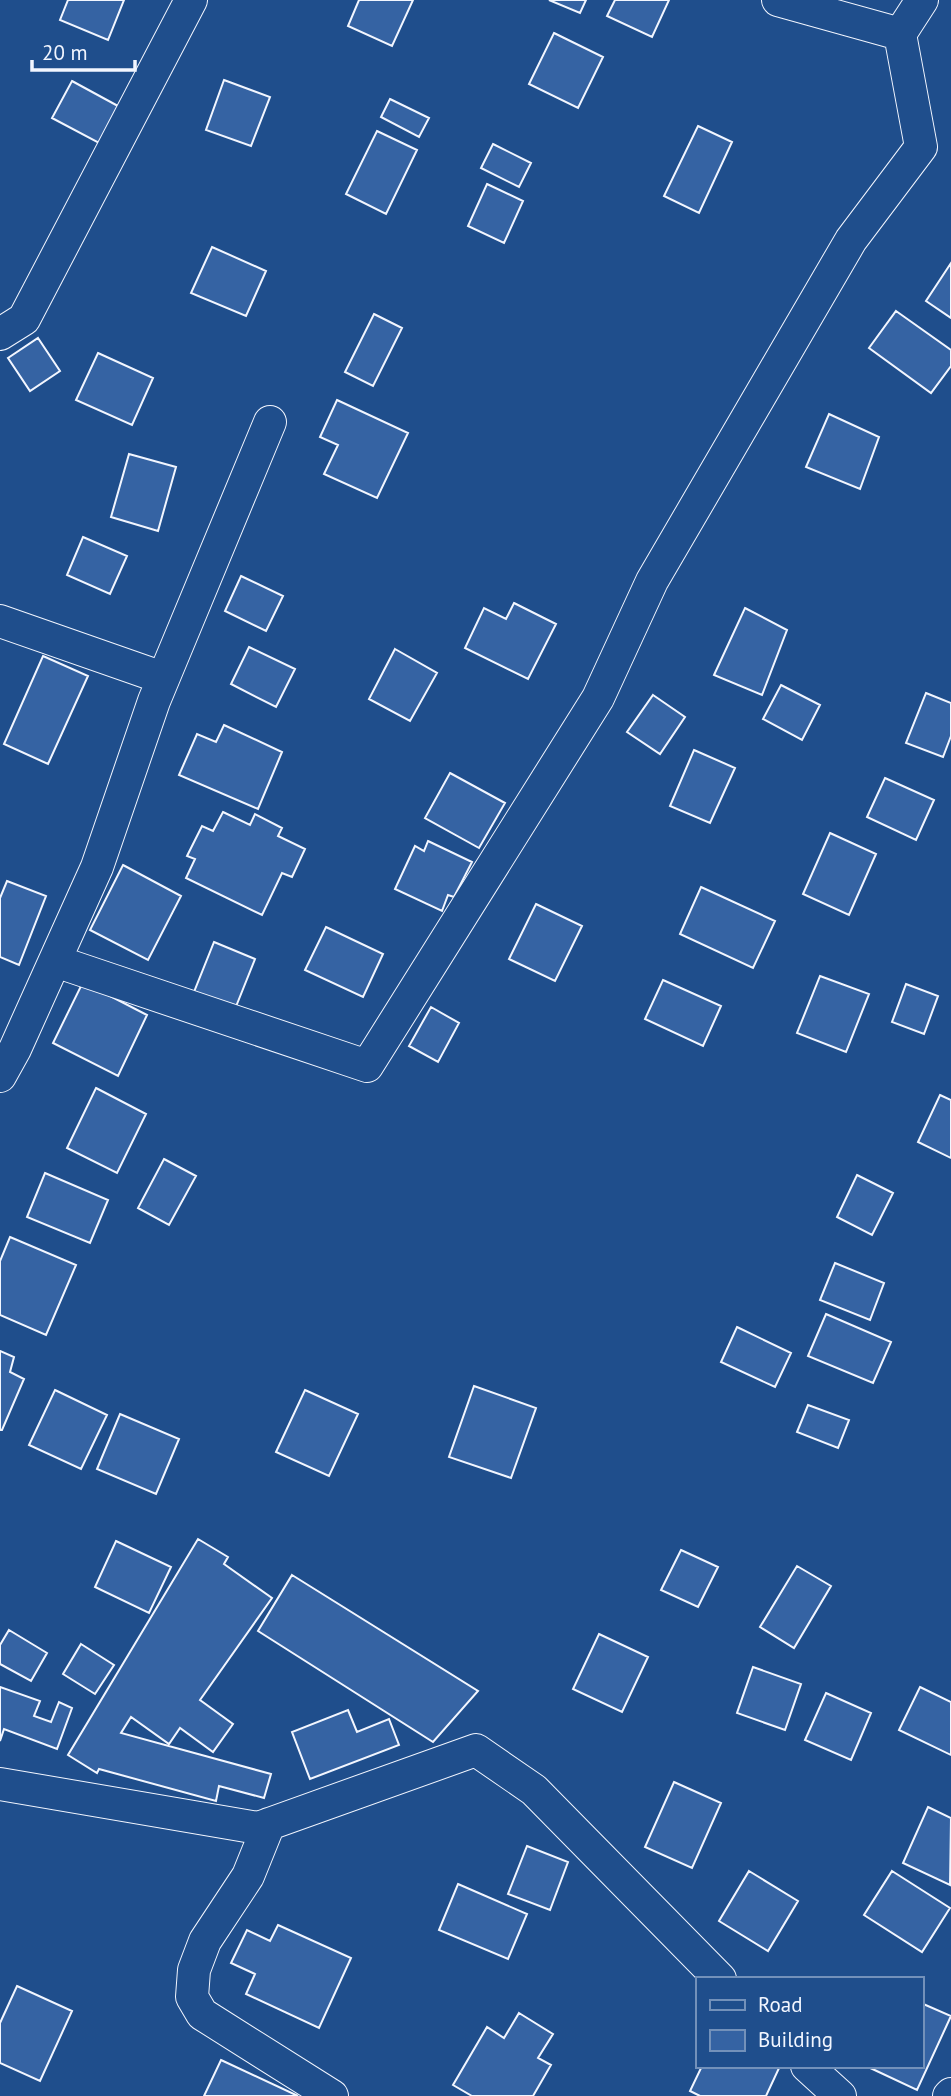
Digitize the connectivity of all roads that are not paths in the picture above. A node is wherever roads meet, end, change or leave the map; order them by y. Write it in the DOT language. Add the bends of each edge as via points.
graph roads {
  1 [pos="191,0"];
  2 [pos="778,0"];
  3 [pos="922,0"];
  4 [pos="901,34"];
  5 [pos="0,334"];
  6 [pos="270,422"];
  7 [pos="0,621"];
  8 [pos="163,678"];
  9 [pos="55,961"];
  10 [pos="0,1076"];
  11 [pos="0,1784"];
  12 [pos="269,1824"];
  13 [pos="718,1977"];
  14 [pos="809,2068"];
  15 [pos="332,2096"];
  16 [pos="840,2096"];
  1 -- 5 [label="street" via="24,319"];
  2 -- 4 [label="street"];
  3 -- 4 [label="street"];
  4 -- 9 [label="street" via="921,147 851,240 652,581 598,698 367,1066"];
  6 -- 8 [label="street"];
  7 -- 8 [label="street"];
  8 -- 9 [label="street" via="97,867"];
  9 -- 10 [label="street"];
  11 -- 12 [label="street" via="258,1828"];
  12 -- 13 [label="street" via="476,1750 534,1790"];
  12 -- 15 [label="street" via="248,1876 205,1941 194,1970 192,1997 202,2014"];
  14 -- 16 [label="street"];
}
